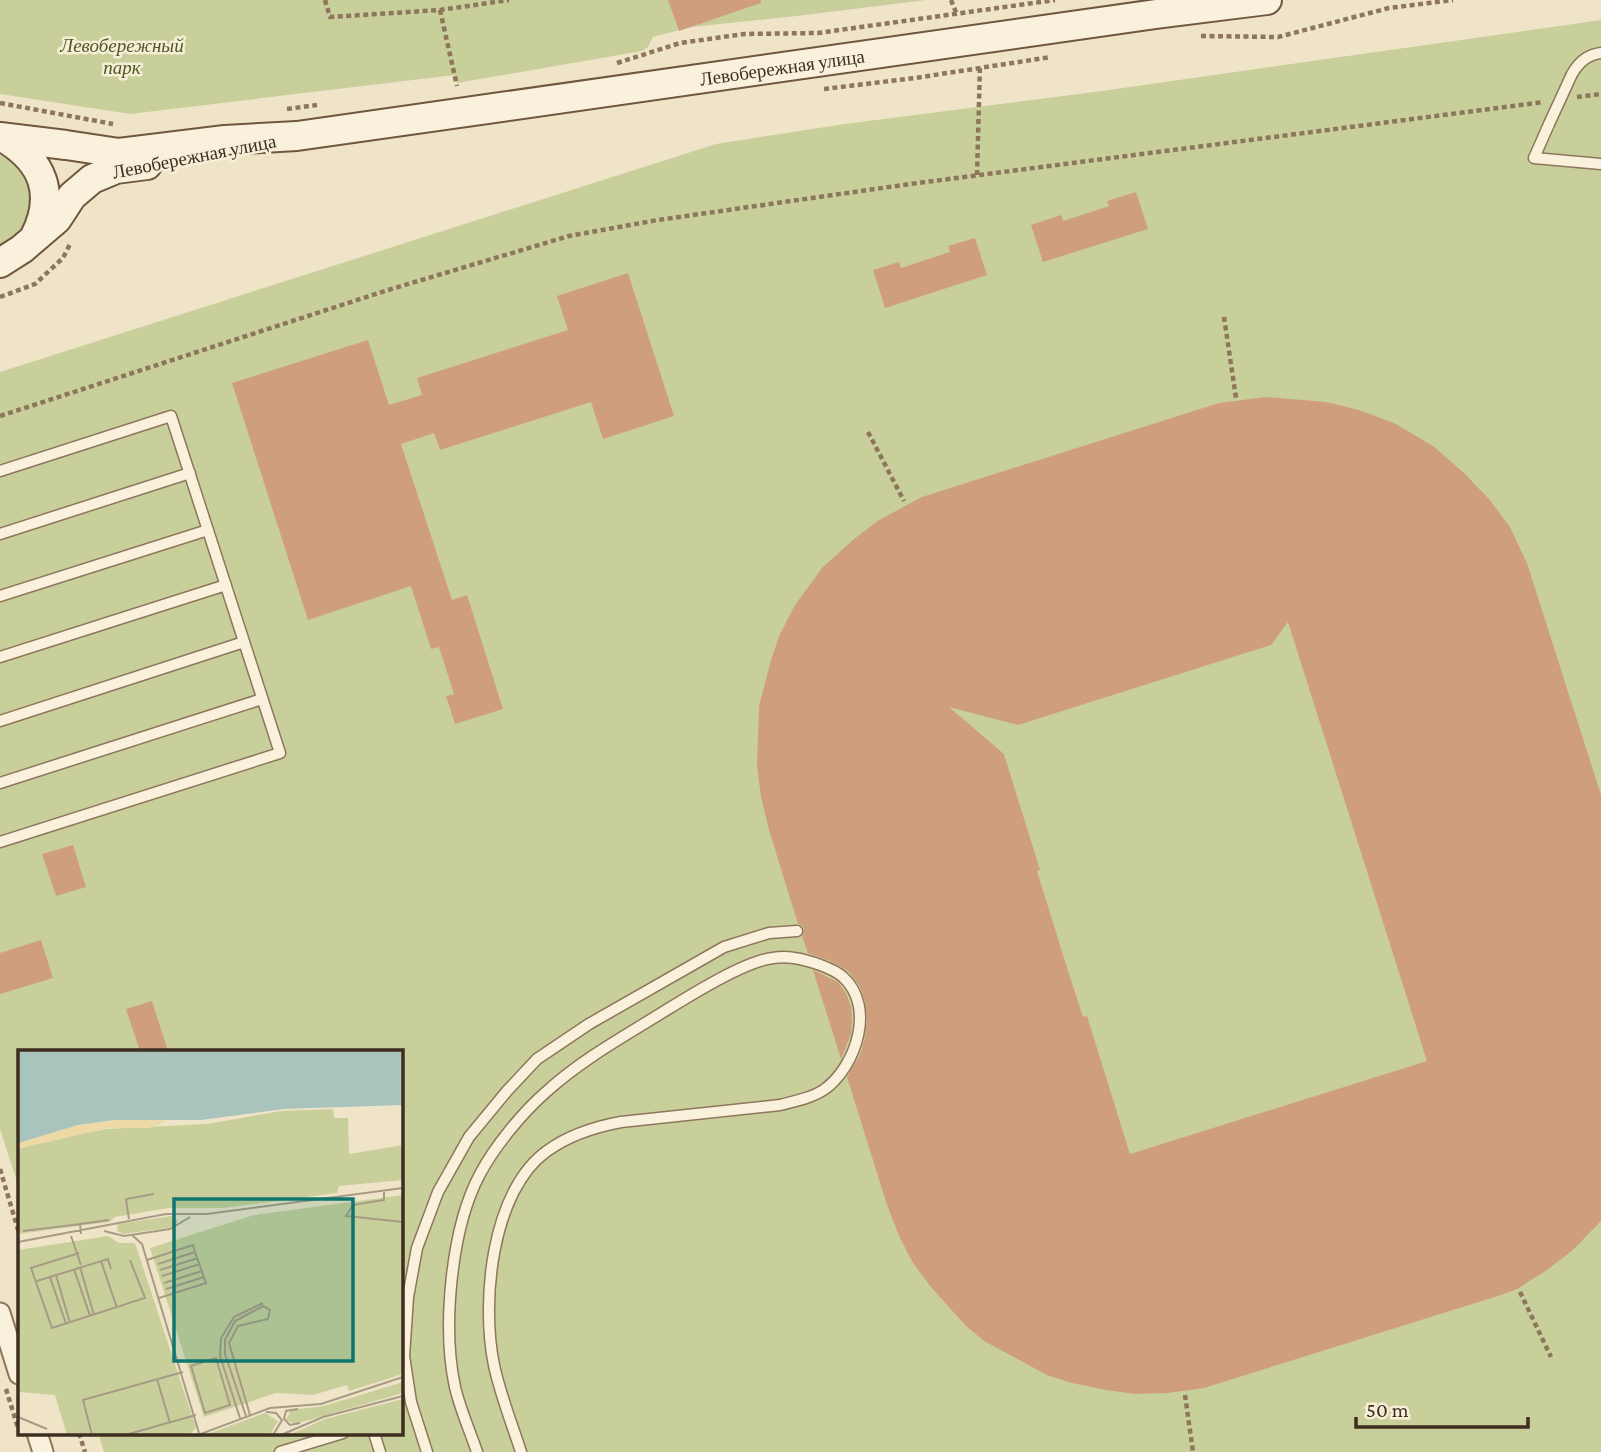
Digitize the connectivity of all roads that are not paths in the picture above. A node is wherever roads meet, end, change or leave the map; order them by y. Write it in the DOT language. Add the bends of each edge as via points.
graph roads {
  1 [pos="1267,0"];
  2 [pos="1601,53"];
  3 [pos="297,136"];
  4 [pos="2,138"];
  5 [pos="1601,164"];
  6 [pos="34,238"];
  7 [pos="0,263"];
  8 [pos="0,471"];
  9 [pos="190,474"];
  10 [pos="208,530"];
  11 [pos="0,534"];
  12 [pos="226,586"];
  13 [pos="0,596"];
  14 [pos="244,642"];
  15 [pos="0,657"];
  16 [pos="262,699"];
  17 [pos="0,720"];
  18 [pos="0,783"];
  19 [pos="0,842"];
  20 [pos="797,931"];
  21 [pos="0,1313"];
  22 [pos="12,1378"];
  23 [pos="37,1434"];
  24 [pos="340,1434"];
  25 [pos="374,1434"];
  26 [pos="43,1452"];
  27 [pos="280,1452"];
  28 [pos="380,1452"];
  29 [pos="427,1452"];
  30 [pos="477,1452"];
  31 [pos="521,1452"];
  1 -- 3 [label="main road, Левобережная улица"];
  2 -- 5 [label="lane, bridge" via="1580,62 1572,74 1534,158"];
  3 -- 4 [label="main road, Левобережная улица" via="119,153"];
  3 -- 6 [label="main road, Левобережная улица" via="229,152 116,169 92,179"];
  4 -- 6 [label="main road" via="31,158 40,173 46,206"];
  6 -- 7 [label="main road, Левобережная улица"];
  8 -- 9 [label="lane" via="171,416"];
  9 -- 10 [label="lane"];
  9 -- 11 [label="lane"];
  10 -- 12 [label="lane"];
  10 -- 13 [label="lane"];
  12 -- 14 [label="lane"];
  12 -- 15 [label="lane"];
  14 -- 16 [label="lane"];
  14 -- 17 [label="lane"];
  16 -- 18 [label="lane"];
  16 -- 19 [label="lane" via="280,753"];
  20 -- 29 [label="lane" via="769,933 724,947 589,1024 537,1059 468,1137 438,1192 417,1248 408,1297 404,1356 411,1402"];
  21 -- 22 [label="street"];
  23 -- 26 [label="street"];
  24 -- 27 [label="lane"];
  25 -- 28 [label="lane"];
  30 -- 31 [label="lane" via="455,1387 449,1308 467,1203 480,1173 508,1132 544,1093 598,1052 749,964 772,957 793,958 842,976 860,1011 859,1024 850,1059 822,1091 780,1105 597,1127 570,1137 526,1171 496,1238 488,1327 494,1367"];
}
